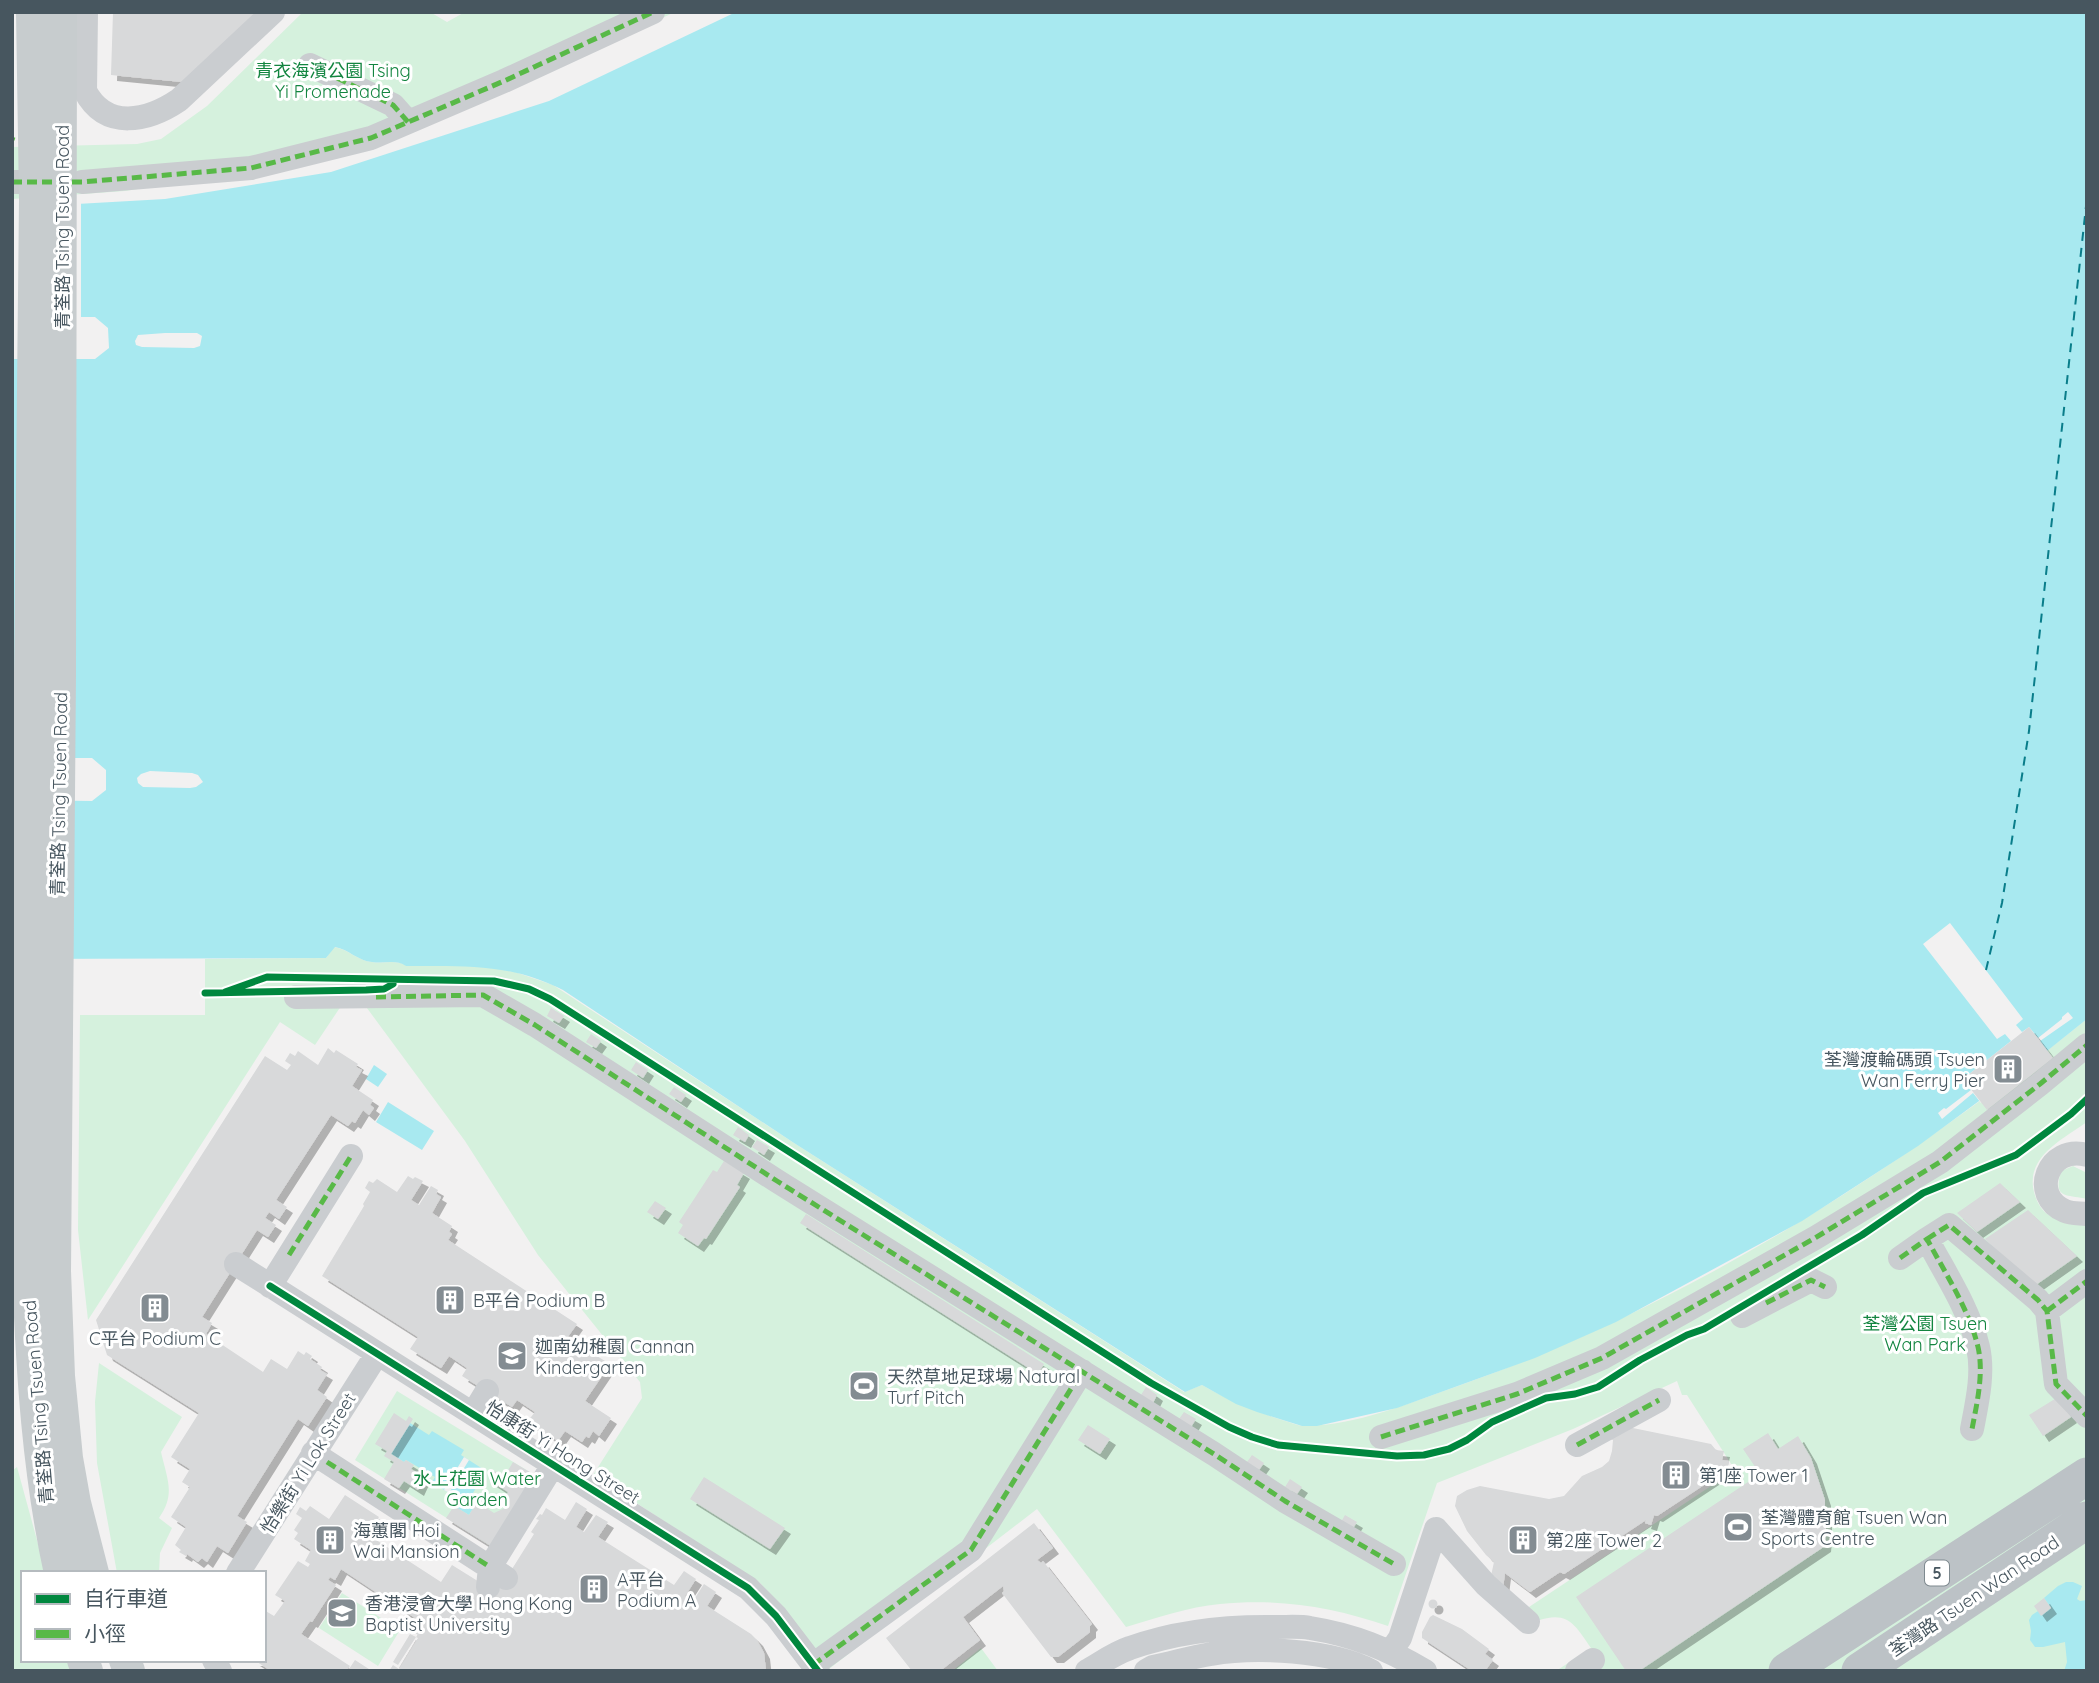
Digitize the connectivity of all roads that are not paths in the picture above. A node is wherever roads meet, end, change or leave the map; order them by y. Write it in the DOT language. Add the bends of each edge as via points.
graph roads {
  1 [pos="32,12"];
  2 [pos="61,12"];
  3 [pos="86,12"];
  4 [pos="273,12"];
  5 [pos="653,12"];
  6 [pos="310,65"];
  7 [pos="408,122"];
  8 [pos="82,182"];
  9 [pos="296,997"];
  10 [pos="2087,1045"];
  11 [pos="2087,1155"];
  12 [pos="351,1156"];
  13 [pos="2087,1214"];
  14 [pos="1927,1238"];
  15 [pos="1900,1258"];
  16 [pos="236,1264"];
  17 [pos="2087,1281"];
  18 [pos="270,1286"];
  19 [pos="1825,1287"];
  20 [pos="2047,1311"];
  21 [pos="1742,1316"];
  22 [pos="377,1354"];
  23 [pos="1082,1371"];
  24 [pos="487,1391"];
  25 [pos="1659,1400"];
  26 [pos="473,1414"];
  27 [pos="2087,1416"];
  28 [pos="1972,1429"];
  29 [pos="1381,1437"];
  30 [pos="1577,1445"];
  31 [pos="320,1457"];
  32 [pos="553,1465"];
  33 [pos="2087,1476"];
  34 [pos="61,1507"];
  35 [pos="2087,1520"];
  36 [pos="1394,1564"];
  37 [pos="60,1571"];
  38 [pos="92,1571"];
  39 [pos="239,1571"];
  40 [pos="1865,1620"];
  41 [pos="1528,1622"];
  42 [pos="1391,1651"];
  43 [pos="1873,1662"];
  44 [pos="816,1668"];
  45 [pos="1087,1671"];
  46 [pos="1146,1671"];
  47 [pos="1371,1671"];
  48 [pos="1425,1671"];
  49 [pos="1787,1671"];
  1 -- 34 [label="main road, 青荃路 Tsing Tsuen Road" via="35,200 28,1259 33,1381"];
  2 -- 34 [label="main road, 青荃路 Tsing Tsuen Road" via="55,1271 67,1458"];
  3 -- 4 [label="street" via="85,92 91,103 110,116 147,117 178,100"];
  5 -- 7 [label="street"];
  6 -- 7 [label="street" via="393,105"];
  7 -- 8 [label="street" via="370,138 251,168"];
  9 -- 23 [label="street" via="483,995"];
  10 -- 29 [label="street" via="1940,1162 1614,1351 1517,1394"];
  11 -- 13 [label="street" via="2071,1154 2057,1160 2046,1182 2055,1205 2070,1213"];
  12 -- 18 [label="street"];
  14 -- 15 [label="street"];
  14 -- 20 [label="street" via="1949,1225"];
  14 -- 28 [label="street" via="1969,1319 1979,1350 1979,1391"];
  16 -- 18 [label="street, 怡康街 Yi Hong Street"];
  17 -- 20 [label="street"];
  18 -- 22 [label="street, 怡康街 Yi Hong Street"];
  19 -- 21 [label="street" via="1811,1280"];
  20 -- 27 [label="street" via="2056,1384"];
  22 -- 26 [label="street, 怡康街 Yi Hong Street"];
  22 -- 31 [label="street, 怡樂街 Yi Lok Street"];
  23 -- 36 [label="street" via="1285,1501"];
  23 -- 44 [label="street" via="964,1545"];
  24 -- 26 [label="street"];
  25 -- 30 [label="street"];
  26 -- 32 [label="street, 怡康街 Yi Hong Street"];
  31 -- 32 [label="street" via="494,1577"];
  31 -- 39 [label="street, 怡樂街 Yi Lok Street"];
  32 -- 44 [label="street, 怡康街 Yi Hong Street" via="748,1588"];
  33 -- 40 [label="highway, 5"];
  34 -- 37 [label="main road, 青荃路 Tsing Tsuen Road"];
  34 -- 38 [label="main road, 青荃路 Tsing Tsuen Road"];
  35 -- 43 [label="highway, 荃灣路 Tsuen Wan Road / 5"];
  40 -- 43 [label="street"];
  40 -- 49 [label="highway, 5"];
  41 -- 42 [label="street" via="1486,1585 1436,1529 1400,1637"];
  42 -- 45 [label="street" via="1307,1627 1251,1626 1153,1641"];
  42 -- 48 [label="street"];
  46 -- 47 [label="street" via="1213,1653 1261,1650 1318,1655"];
}
